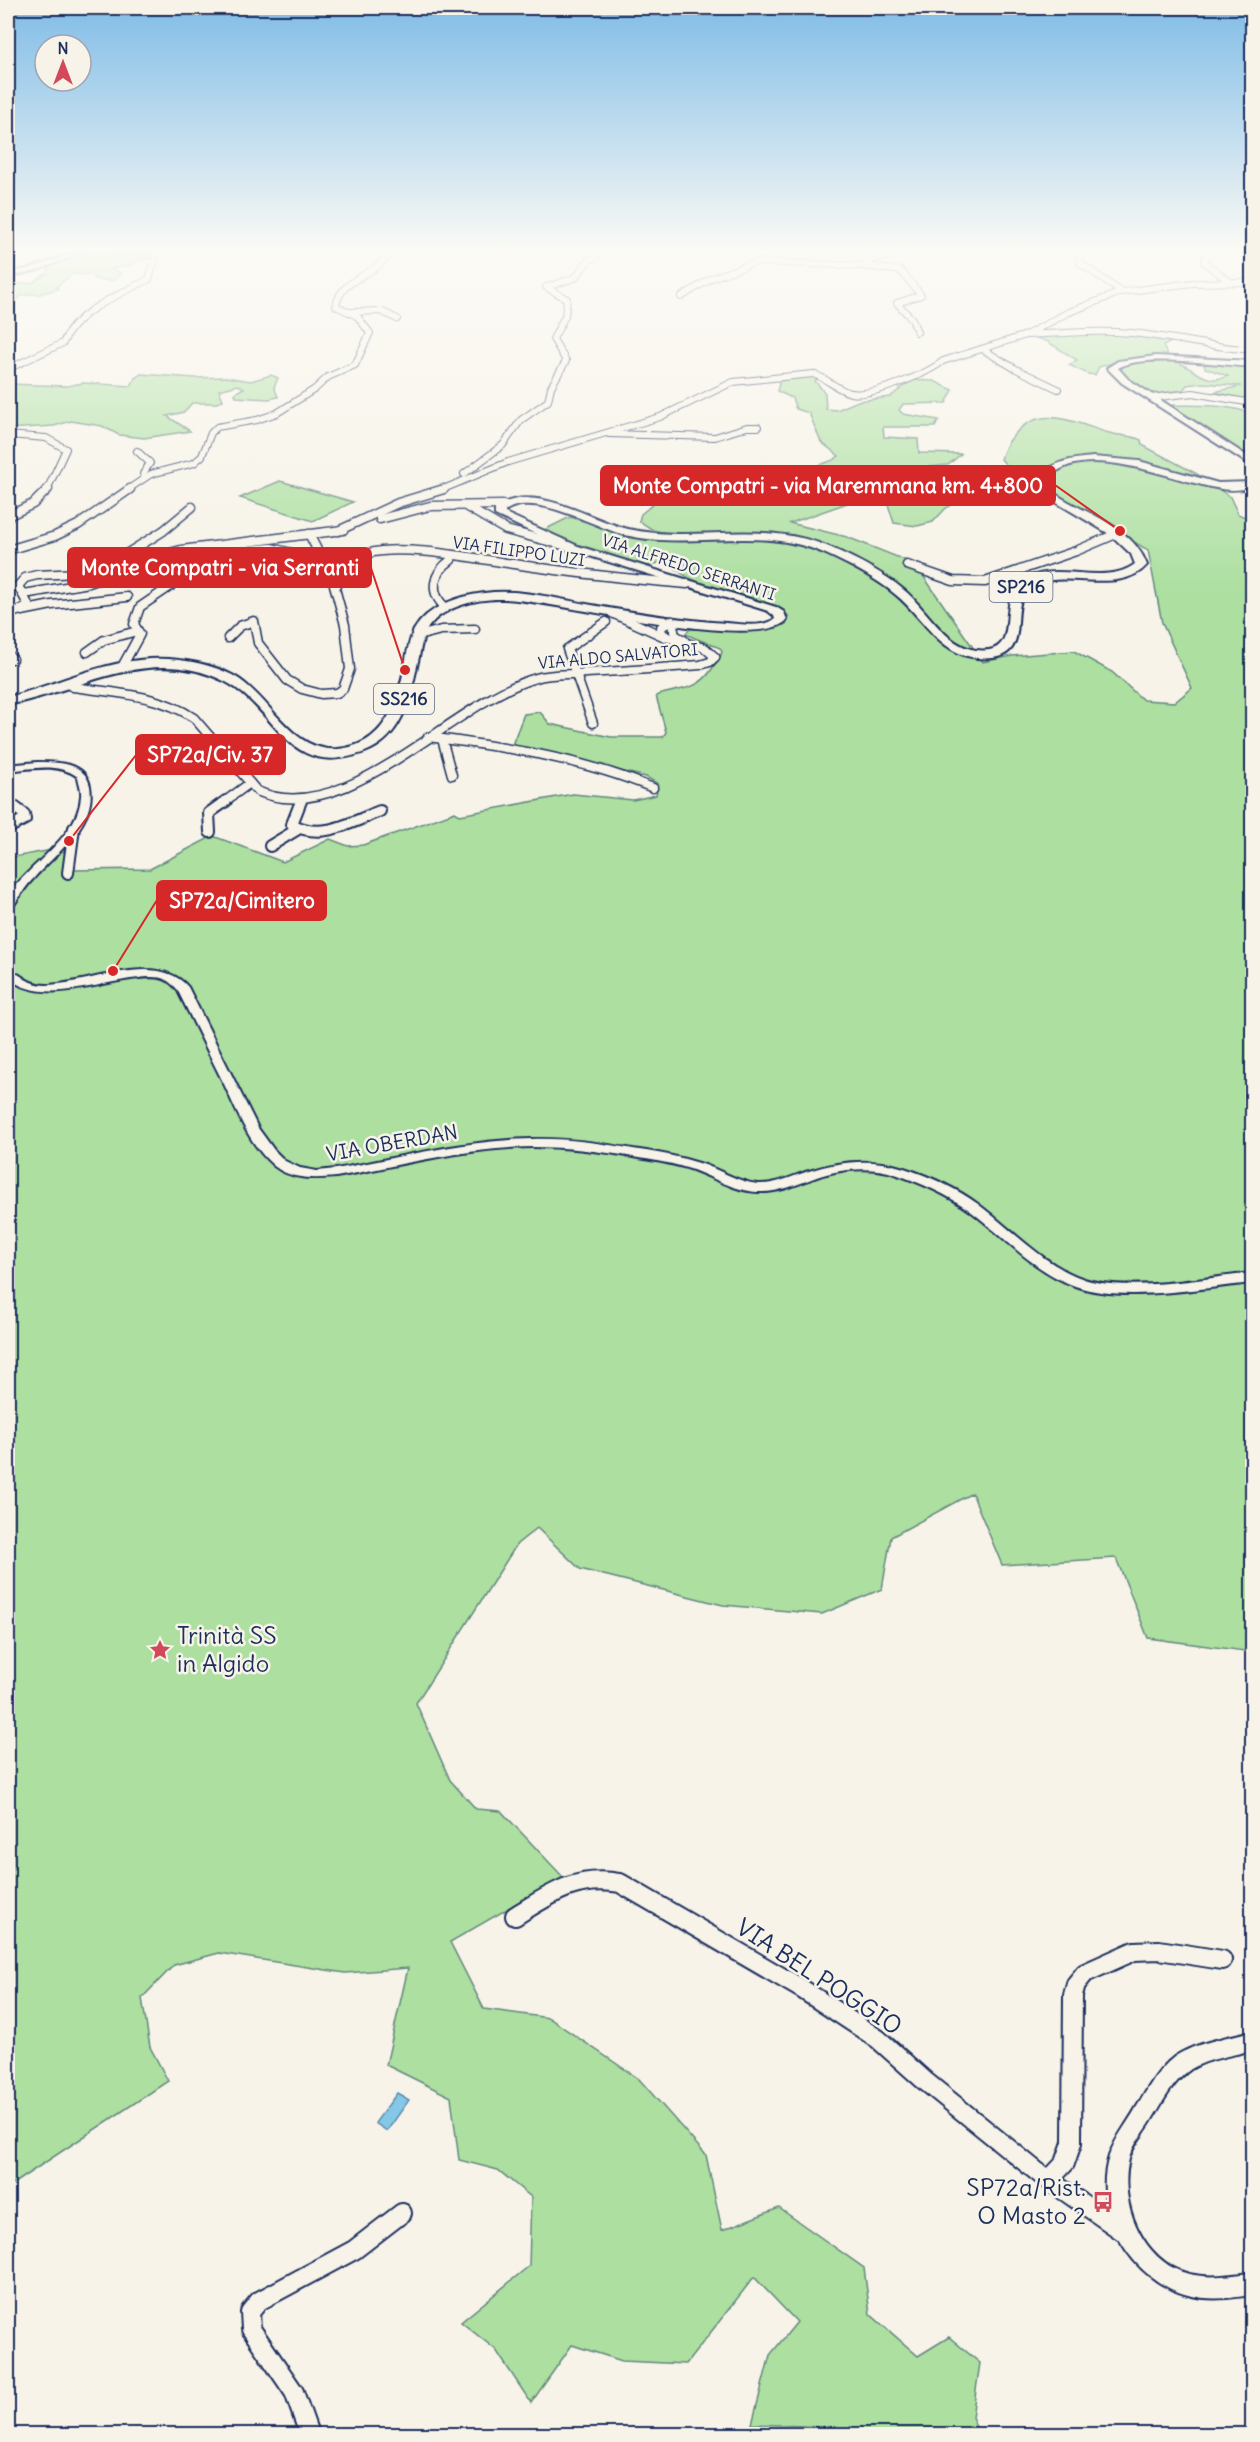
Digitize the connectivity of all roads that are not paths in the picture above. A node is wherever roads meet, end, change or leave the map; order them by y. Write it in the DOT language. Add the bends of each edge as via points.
graph roads {
  1 [pos="353,366"];
  2 [pos="563,366"];
  3 [pos="937,366"];
  4 [pos="1010,366"];
  5 [pos="1114,366"];
  6 [pos="1058,389"];
  7 [pos="1150,398"];
  8 [pos="1252,403"];
  9 [pos="758,427"];
  10 [pos="605,433"];
  11 [pos="8,435"];
  12 [pos="137,451"];
  13 [pos="1252,463"];
  14 [pos="146,478"];
  15 [pos="1252,485"];
  16 [pos="452,486"];
  17 [pos="454,504"];
  18 [pos="503,505"];
  19 [pos="192,507"];
  20 [pos="8,516"];
  21 [pos="338,531"];
  22 [pos="309,534"];
  23 [pos="1116,534"];
  24 [pos="574,548"];
  25 [pos="8,550"];
  26 [pos="322,560"];
  27 [pos="451,560"];
  28 [pos="907,565"];
  29 [pos="346,568"];
  30 [pos="327,570"];
  31 [pos="99,572"];
  32 [pos="171,586"];
  33 [pos="694,586"];
  34 [pos="335,587"];
  35 [pos="24,594"];
  36 [pos="128,597"];
  37 [pos="446,608"];
  38 [pos="19,612"];
  39 [pos="8,615"];
  40 [pos="605,616"];
  41 [pos="475,629"];
  42 [pos="137,631"];
  43 [pos="673,631"];
  44 [pos="418,636"];
  45 [pos="228,638"];
  46 [pos="87,652"];
  47 [pos="123,665"];
  48 [pos="576,674"];
  49 [pos="88,684"];
  50 [pos="45,692"];
  51 [pos="8,701"];
  52 [pos="593,723"];
  53 [pos="428,737"];
  54 [pos="442,739"];
  55 [pos="8,768"];
  56 [pos="452,775"];
  57 [pos="250,783"];
  58 [pos="653,788"];
  59 [pos="301,800"];
  60 [pos="8,802"];
  61 [pos="380,812"];
  62 [pos="8,828"];
  63 [pos="74,828"];
  64 [pos="298,829"];
  65 [pos="210,832"];
  66 [pos="270,846"];
  67 [pos="68,873"];
  68 [pos="8,906"];
  69 [pos="8,973"];
  70 [pos="1252,1278"];
  71 [pos="515,1916"];
  72 [pos="1222,1960"];
  73 [pos="1252,2041"];
  74 [pos="1049,2180"];
  75 [pos="402,2213"];
  76 [pos="1131,2238"];
  77 [pos="1252,2284"];
  78 [pos="309,2434"];
  1 -- 14 [label="street" via="328,376 275,414 218,427 195,462"];
  2 -- 16 [label="street" via="550,387 549,400 521,420 503,446"];
  3 -- 10 [label="street" via="915,378 858,394 813,374 733,382 660,417"];
  4 -- 6 [label="street"];
  5 -- 7 [label="main road" via="1125,381"];
  7 -- 8 [label="street" via="1193,393"];
  7 -- 13 [label="main road"];
  9 -- 10 [label="street" via="713,437"];
  10 -- 16 [label="street" via="515,459"];
  11 -- 20 [label="street" via="43,437 66,449 52,486 43,497"];
  12 -- 14 [label="street" via="149,462 143,474"];
  14 -- 25 [label="street" via="78,525"];
  15 -- 23 [label="main road, SP216" via="1212,485 1114,460 1072,462 1047,473 1043,486 1050,496"];
  16 -- 21 [label="street" via="398,503"];
  17 -- 18 [label="street"];
  17 -- 21 [label="street" via="414,508"];
  17 -- 24 [label="street" via="474,510 506,530"];
  18 -- 23 [label="main road, VIA ALFREDO SERRANTI / SP216" via="540,501 629,532 651,535 764,536 820,547 901,593 957,648 980,654 996,653 1009,645 1015,595 1027,583 1057,575 1121,576 1137,569 1141,565 1139,557"];
  18 -- 24 [label="main road, VIA ALFREDO SERRANTI / SS216" via="499,511 504,518"];
  19 -- 31 [label="street" via="163,531"];
  21 -- 22 [label="street"];
  22 -- 26 [label="street"];
  22 -- 31 [label="street" via="181,550"];
  23 -- 28 [label="street" via="985,582 953,581"];
  24 -- 33 [label="main road, VIA ALFREDO SERRANTI / SS216"];
  26 -- 30 [label="street"];
  26 -- 35 [label="street" via="271,548 202,554 159,560 89,583"];
  27 -- 37 [label="street" via="437,573 434,590"];
  29 -- 30 [label="street, VIA FILIPPO LUZI"];
  29 -- 33 [label="street, VIA FILIPPO LUZI" via="363,554 395,550"];
  29 -- 34 [label="street, VIA FILIPPO LUZI"];
  30 -- 34 [label="street"];
  31 -- 35 [label="street" via="30,576 18,584"];
  32 -- 42 [label="street" via="140,607 134,624"];
  33 -- 43 [label="main road, VIA ALFREDO SERRANTI / SS216" via="772,609 781,620 774,625"];
  34 -- 45 [label="street" via="352,666 340,693 312,693 283,677 254,635 254,621 240,626"];
  35 -- 38 [label="street" via="29,606"];
  36 -- 38 [label="street"];
  37 -- 40 [label="main road, VIA ALFREDO SERRANTI / SS216" via="473,598 499,596"];
  37 -- 44 [label="main road, VIA ALFREDO SERRANTI / SS216" via="426,622"];
  38 -- 39 [label="street"];
  40 -- 43 [label="main road, VIA ALFREDO SERRANTI / SS216"];
  40 -- 48 [label="street" via="567,648"];
  41 -- 44 [label="street" via="441,630"];
  42 -- 46 [label="street" via="104,640"];
  42 -- 47 [label="street" via="140,634"];
  43 -- 48 [label="street, VIA ALDO SALVATORI" via="708,649 715,657 700,665"];
  44 -- 47 [label="main road, VIA ALFREDO SERRANTI / SS216" via="396,721 371,744 339,753 300,746 240,685 224,677 185,664"];
  47 -- 49 [label="main road, VIA ALFREDO SERRANTI / SS216"];
  48 -- 52 [label="street"];
  48 -- 53 [label="street, VIA ALDO SALVATORI" via="538,677 515,684"];
  49 -- 50 [label="street"];
  49 -- 50 [label="main road, VIA ALFREDO SERRANTI / SS216" via="68,684"];
  49 -- 57 [label="street" via="190,714"];
  50 -- 51 [label="main road, VIA ALFREDO SERRANTI / SS216"];
  53 -- 54 [label="street"];
  53 -- 59 [label="street, VIA ALDO SALVATORI" via="358,781"];
  54 -- 56 [label="street"];
  54 -- 58 [label="street" via="511,747 596,767"];
  55 -- 63 [label="street" via="51,765 81,773 88,798"];
  57 -- 59 [label="street" via="270,797"];
  57 -- 65 [label="street" via="209,813"];
  59 -- 64 [label="street" via="292,822"];
  60 -- 62 [label="street" via="25,817"];
  61 -- 64 [label="street" via="326,831"];
  63 -- 67 [label="street"];
  63 -- 68 [label="street" via="18,887"];
  64 -- 66 [label="street"];
  69 -- 70 [label="street, VIA OBERDAN" via="21,986 43,988 145,973 176,980 252,1129 280,1164 304,1174 336,1173 476,1148 542,1143 582,1145 669,1160 756,1188 776,1187 830,1169 889,1168 950,1192 1052,1269 1088,1287 1126,1290"];
  71 -- 74 [label="street, VIA BEL POGGIO" via="567,1885 589,1878 620,1883 802,1989 878,2039"];
  72 -- 74 [label="street" via="1159,1950 1138,1951 1092,1969 1078,1980 1074,1995 1072,2143 1065,2163"];
  73 -- 76 [label="street" via="1203,2054 1177,2068 1124,2146 1117,2168 1117,2199"];
  74 -- 76 [label="street, VIA BEL POGGIO"];
  75 -- 78 [label="street" via="365,2243 251,2308 251,2330 294,2392"];
  76 -- 77 [label="street" via="1143,2256 1167,2277 1182,2283 1218,2288"];
}
